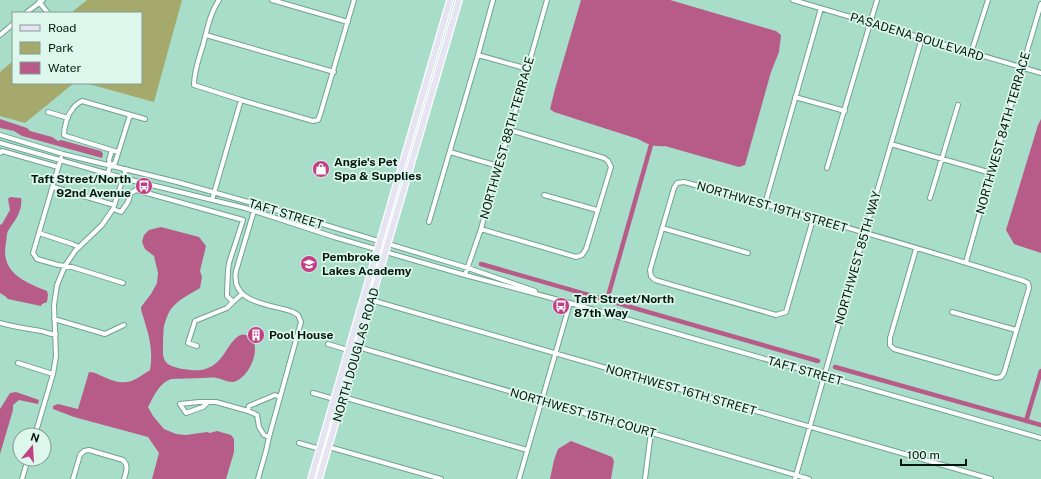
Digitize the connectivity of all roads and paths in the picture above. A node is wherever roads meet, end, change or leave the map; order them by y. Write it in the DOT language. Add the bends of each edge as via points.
graph roads {
  1 [pos="219,0"];
  2 [pos="272,0"];
  3 [pos="354,0"];
  4 [pos="450,0"];
  5 [pos="459,0"];
  6 [pos="493,0"];
  7 [pos="547,0"];
  8 [pos="793,0"];
  9 [pos="877,0"];
  10 [pos="988,0"];
  11 [pos="41,1"];
  12 [pos="1041,4"];
  13 [pos="821,8"];
  14 [pos="27,12"];
  15 [pos="47,12"];
  16 [pos="348,22"];
  17 [pos="870,22"];
  18 [pos="12,25"];
  19 [pos="0,35"];
  20 [pos="206,35"];
  21 [pos="922,38"];
  22 [pos="971,53"];
  23 [pos="478,54"];
  24 [pos="1023,68"];
  25 [pos="528,69"];
  26 [pos="334,72"];
  27 [pos="1041,73"];
  28 [pos="795,98"];
  29 [pos="241,100"];
  30 [pos="958,105"];
  31 [pos="845,111"];
  32 [pos="48,112"];
  33 [pos="130,115"];
  34 [pos="68,118"];
  35 [pos="145,119"];
  36 [pos="510,130"];
  37 [pos="0,134"];
  38 [pos="0,143"];
  39 [pos="892,144"];
  40 [pos="112,150"];
  41 [pos="1,152"];
  42 [pos="118,152"];
  43 [pos="450,152"];
  44 [pos="63,154"];
  45 [pos="942,159"];
  46 [pos="61,160"];
  47 [pos="110,166"];
  48 [pos="498,166"];
  49 [pos="58,167"];
  50 [pos="827,168"];
  51 [pos="126,170"];
  52 [pos="991,173"];
  53 [pos="108,174"];
  54 [pos="123,178"];
  55 [pos="53,187"];
  56 [pos="214,193"];
  57 [pos="544,195"];
  58 [pos="930,198"];
  59 [pos="212,200"];
  60 [pos="256,204"];
  61 [pos="765,204"];
  62 [pos="113,207"];
  63 [pos="597,210"];
  64 [pos="254,211"];
  65 [pos="814,219"];
  66 [pos="429,222"];
  67 [pos="662,228"];
  68 [pos="481,229"];
  69 [pos="864,232"];
  70 [pos="39,234"];
  71 [pos="380,242"];
  72 [pos="388,244"];
  73 [pos="79,247"];
  74 [pos="916,248"];
  75 [pos="377,249"];
  76 [pos="385,251"];
  77 [pos="748,253"];
  78 [pos="966,262"];
  79 [pos="65,266"];
  80 [pos="468,268"];
  81 [pos="465,276"];
  82 [pos="123,283"];
  83 [pos="242,294"];
  84 [pos="372,300"];
  85 [pos="233,302"];
  86 [pos="570,303"];
  87 [pos="362,304"];
  88 [pos="952,312"];
  89 [pos="54,319"];
  90 [pos="0,323"];
  91 [pos="124,325"];
  92 [pos="1016,330"];
  93 [pos="56,334"];
  94 [pos="328,344"];
  95 [pos="359,344"];
  96 [pos="197,346"];
  97 [pos="348,350"];
  98 [pos="555,353"];
  99 [pos="18,363"];
  100 [pos="53,374"];
  101 [pos="824,376"];
  102 [pos="313,393"];
  103 [pos="280,397"];
  104 [pos="343,397"];
  105 [pos="334,400"];
  106 [pos="542,401"];
  107 [pos="208,402"];
  108 [pos="248,411"];
  109 [pos="37,427"];
  110 [pos="809,427"];
  111 [pos="651,432"];
  112 [pos="268,437"];
  113 [pos="1041,438"];
  114 [pos="299,443"];
  115 [pos="329,447"];
  116 [pos="320,449"];
  117 [pos="527,450"];
  118 [pos="26,467"];
  119 [pos="796,477"];
  120 [pos="22,479"];
  121 [pos="73,479"];
  122 [pos="124,479"];
  123 [pos="259,479"];
  124 [pos="311,479"];
  125 [pos="319,479"];
  126 [pos="441,479"];
  127 [pos="519,479"];
  128 [pos="645,479"];
  129 [pos="809,479"];
  130 [pos="991,479"];
  1 -- 20 [label="street" via="214,7"];
  2 -- 16 [label="street"];
  3 -- 16 [label="street"];
  4 -- 71 [label="main road, NORTH DOUGLAS ROAD"];
  5 -- 72 [label="main road, NORTH DOUGLAS ROAD"];
  6 -- 23 [label="street"];
  7 -- 25 [label="street, NORTHWEST 88TH TERRACE"];
  8 -- 13 [label="street, PASADENA BOULEVARD"];
  9 -- 17 [label="street"];
  10 -- 22 [label="street"];
  11 -- 14 [label="street"];
  11 -- 15 [label="street"];
  12 -- 24 [label="street, NORTHWEST 84TH TERRACE"];
  13 -- 17 [label="street, PASADENA BOULEVARD"];
  13 -- 28 [label="street"];
  16 -- 26 [label="street"];
  17 -- 21 [label="street, PASADENA BOULEVARD"];
  17 -- 31 [label="street"];
  18 -- 19 [label="street"];
  20 -- 26 [label="street"];
  20 -- 29 [label="street" via="194,85"];
  21 -- 22 [label="street, PASADENA BOULEVARD"];
  21 -- 39 [label="street, NORTHWEST 85TH WAY"];
  22 -- 24 [label="street, PASADENA BOULEVARD"];
  23 -- 25 [label="street"];
  23 -- 43 [label="street"];
  24 -- 27 [label="street, PASADENA BOULEVARD"];
  24 -- 52 [label="street, NORTHWEST 84TH TERRACE"];
  25 -- 36 [label="street, NORTHWEST 88TH TERRACE"];
  26 -- 29 [label="street" via="318,120 313,122"];
  28 -- 31 [label="street"];
  28 -- 61 [label="street"];
  29 -- 56 [label="street"];
  30 -- 45 [label="street"];
  31 -- 50 [label="street"];
  32 -- 34 [label="street"];
  33 -- 34 [label="street" via="82,101 71,110"];
  33 -- 35 [label="street"];
  33 -- 42 [label="street"];
  34 -- 40 [label="street" via="64,135"];
  36 -- 48 [label="street, NORTHWEST 88TH TERRACE"];
  36 -- 63 [label="street" via="608,161 610,167"];
  37 -- 44 [label="street, TAFT STREET"];
  38 -- 46 [label="street, TAFT STREET"];
  39 -- 45 [label="street"];
  39 -- 69 [label="street, NORTHWEST 85TH WAY"];
  40 -- 42 [label="street"];
  40 -- 47 [label="street"];
  41 -- 49 [label="street"];
  42 -- 47 [label="street" via="115,163"];
  43 -- 48 [label="street"];
  43 -- 66 [label="street"];
  44 -- 46 [label="street"];
  44 -- 47 [label="street, TAFT STREET"];
  45 -- 52 [label="street"];
  45 -- 58 [label="street"];
  46 -- 49 [label="street"];
  46 -- 53 [label="street, TAFT STREET"];
  47 -- 51 [label="street, TAFT STREET"];
  47 -- 53 [label="street"];
  48 -- 68 [label="street, NORTHWEST 88TH TERRACE"];
  49 -- 55 [label="street"];
  51 -- 54 [label="street"];
  51 -- 56 [label="street, TAFT STREET"];
  52 -- 78 [label="street, NORTHWEST 84TH TERRACE"];
  53 -- 54 [label="street, TAFT STREET"];
  54 -- 59 [label="street, TAFT STREET"];
  54 -- 62 [label="street"];
  55 -- 62 [label="street"];
  55 -- 70 [label="street"];
  56 -- 59 [label="street"];
  56 -- 60 [label="street, TAFT STREET"];
  57 -- 63 [label="street"];
  59 -- 64 [label="street, TAFT STREET"];
  60 -- 64 [label="street"];
  60 -- 71 [label="street, TAFT STREET"];
  61 -- 65 [label="street, NORTHWEST 19TH STREET"];
  61 -- 67 [label="street, NORTHWEST 19TH STREET" via="684,182 677,183"];
  62 -- 73 [label="street" via="102,225"];
  62 -- 85 [label="street" via="121,212 131,193 136,190 243,220 228,270 227,294"];
  63 -- 68 [label="street" via="586,249 582,255 576,257"];
  64 -- 75 [label="street, TAFT STREET"];
  64 -- 83 [label="street" via="236,274 237,286"];
  65 -- 67 [label="street" via="786,312 776,315 655,280 650,270"];
  65 -- 69 [label="street, NORTHWEST 19TH STREET"];
  67 -- 77 [label="street"];
  68 -- 80 [label="street, NORTHWEST 88TH TERRACE"];
  69 -- 74 [label="street, NORTHWEST 19TH STREET"];
  69 -- 101 [label="street, NORTHWEST 85TH WAY"];
  70 -- 73 [label="street"];
  70 -- 79 [label="street" via="33,253 37,259"];
  71 -- 72 [label="street, TAFT STREET"];
  71 -- 75 [label="main road, NORTH DOUGLAS ROAD"];
  72 -- 76 [label="main road, NORTH DOUGLAS ROAD"];
  72 -- 80 [label="street, TAFT STREET"];
  73 -- 79 [label="street"];
  74 -- 78 [label="street, NORTHWEST 19TH STREET"];
  74 -- 92 [label="street" via="890,338 890,345 894,349 996,378 1004,373"];
  75 -- 76 [label="street, TAFT STREET"];
  75 -- 87 [label="main road, NORTH DOUGLAS ROAD"];
  76 -- 81 [label="street, TAFT STREET"];
  76 -- 84 [label="main road, NORTH DOUGLAS ROAD"];
  78 -- 92 [label="street, NORTHWEST 19TH STREET" via="1028,283 1029,288"];
  79 -- 82 [label="street"];
  79 -- 89 [label="street" via="54,305"];
  80 -- 81 [label="street, NORTHWEST 88TH TERRACE"];
  80 -- 86 [label="street, TAFT STREET"];
  81 -- 86 [label="street, TAFT STREET"];
  83 -- 85 [label="street"];
  83 -- 103 [label="street" via="252,300 293,312 300,318"];
  84 -- 95 [label="main road, NORTH DOUGLAS ROAD"];
  84 -- 98 [label="street, NORTHWEST 16TH STREET"];
  85 -- 96 [label="street" via="228,308 195,321 188,343"];
  86 -- 98 [label="street"];
  86 -- 101 [label="street, TAFT STREET"];
  87 -- 95 [label="main road" via="364,311 359,329"];
  87 -- 97 [label="main road, NORTH DOUGLAS ROAD"];
  88 -- 92 [label="street"];
  89 -- 91 [label="street" via="106,334"];
  89 -- 93 [label="street"];
  90 -- 93 [label="street" via="43,331 50,335"];
  93 -- 100 [label="street"];
  94 -- 97 [label="street"];
  95 -- 104 [label="main road, NORTH DOUGLAS ROAD"];
  95 -- 106 [label="street, NORTHWEST 15TH COURT"];
  97 -- 105 [label="main road, NORTH DOUGLAS ROAD"];
  98 -- 106 [label="street"];
  98 -- 110 [label="street, NORTHWEST 16TH STREET"];
  99 -- 100 [label="street"];
  100 -- 109 [label="street"];
  101 -- 110 [label="street, NORTHWEST 85TH WAY"];
  101 -- 113 [label="street, TAFT STREET"];
  102 -- 105 [label="street"];
  103 -- 108 [label="street" via="274,395 249,406"];
  103 -- 112 [label="street"];
  104 -- 115 [label="main road, NORTH DOUGLAS ROAD"];
  104 -- 117 [label="street"];
  105 -- 116 [label="main road, NORTH DOUGLAS ROAD"];
  106 -- 111 [label="street, NORTHWEST 15TH COURT"];
  106 -- 117 [label="street"];
  107 -- 107 [label="street" via="199,402 180,404 186,414"];
  107 -- 108 [label="street"];
  108 -- 112 [label="street" via="258,415 259,427"];
  110 -- 119 [label="street, NORTHWEST 85TH WAY"];
  110 -- 130 [label="street, NORTHWEST 16TH STREET"];
  111 -- 119 [label="street, NORTHWEST 15TH COURT"];
  111 -- 128 [label="street"];
  112 -- 123 [label="street"];
  114 -- 116 [label="street"];
  115 -- 125 [label="main road, NORTH DOUGLAS ROAD"];
  115 -- 126 [label="street"];
  116 -- 124 [label="main road, NORTH DOUGLAS ROAD"];
  117 -- 127 [label="street"];
  118 -- 120 [label="street"];
  119 -- 129 [label="street, NORTHWEST 15TH COURT"];
  121 -- 122 [label="street" via="80,456 84,451 90,450 124,460 127,470"];
}
